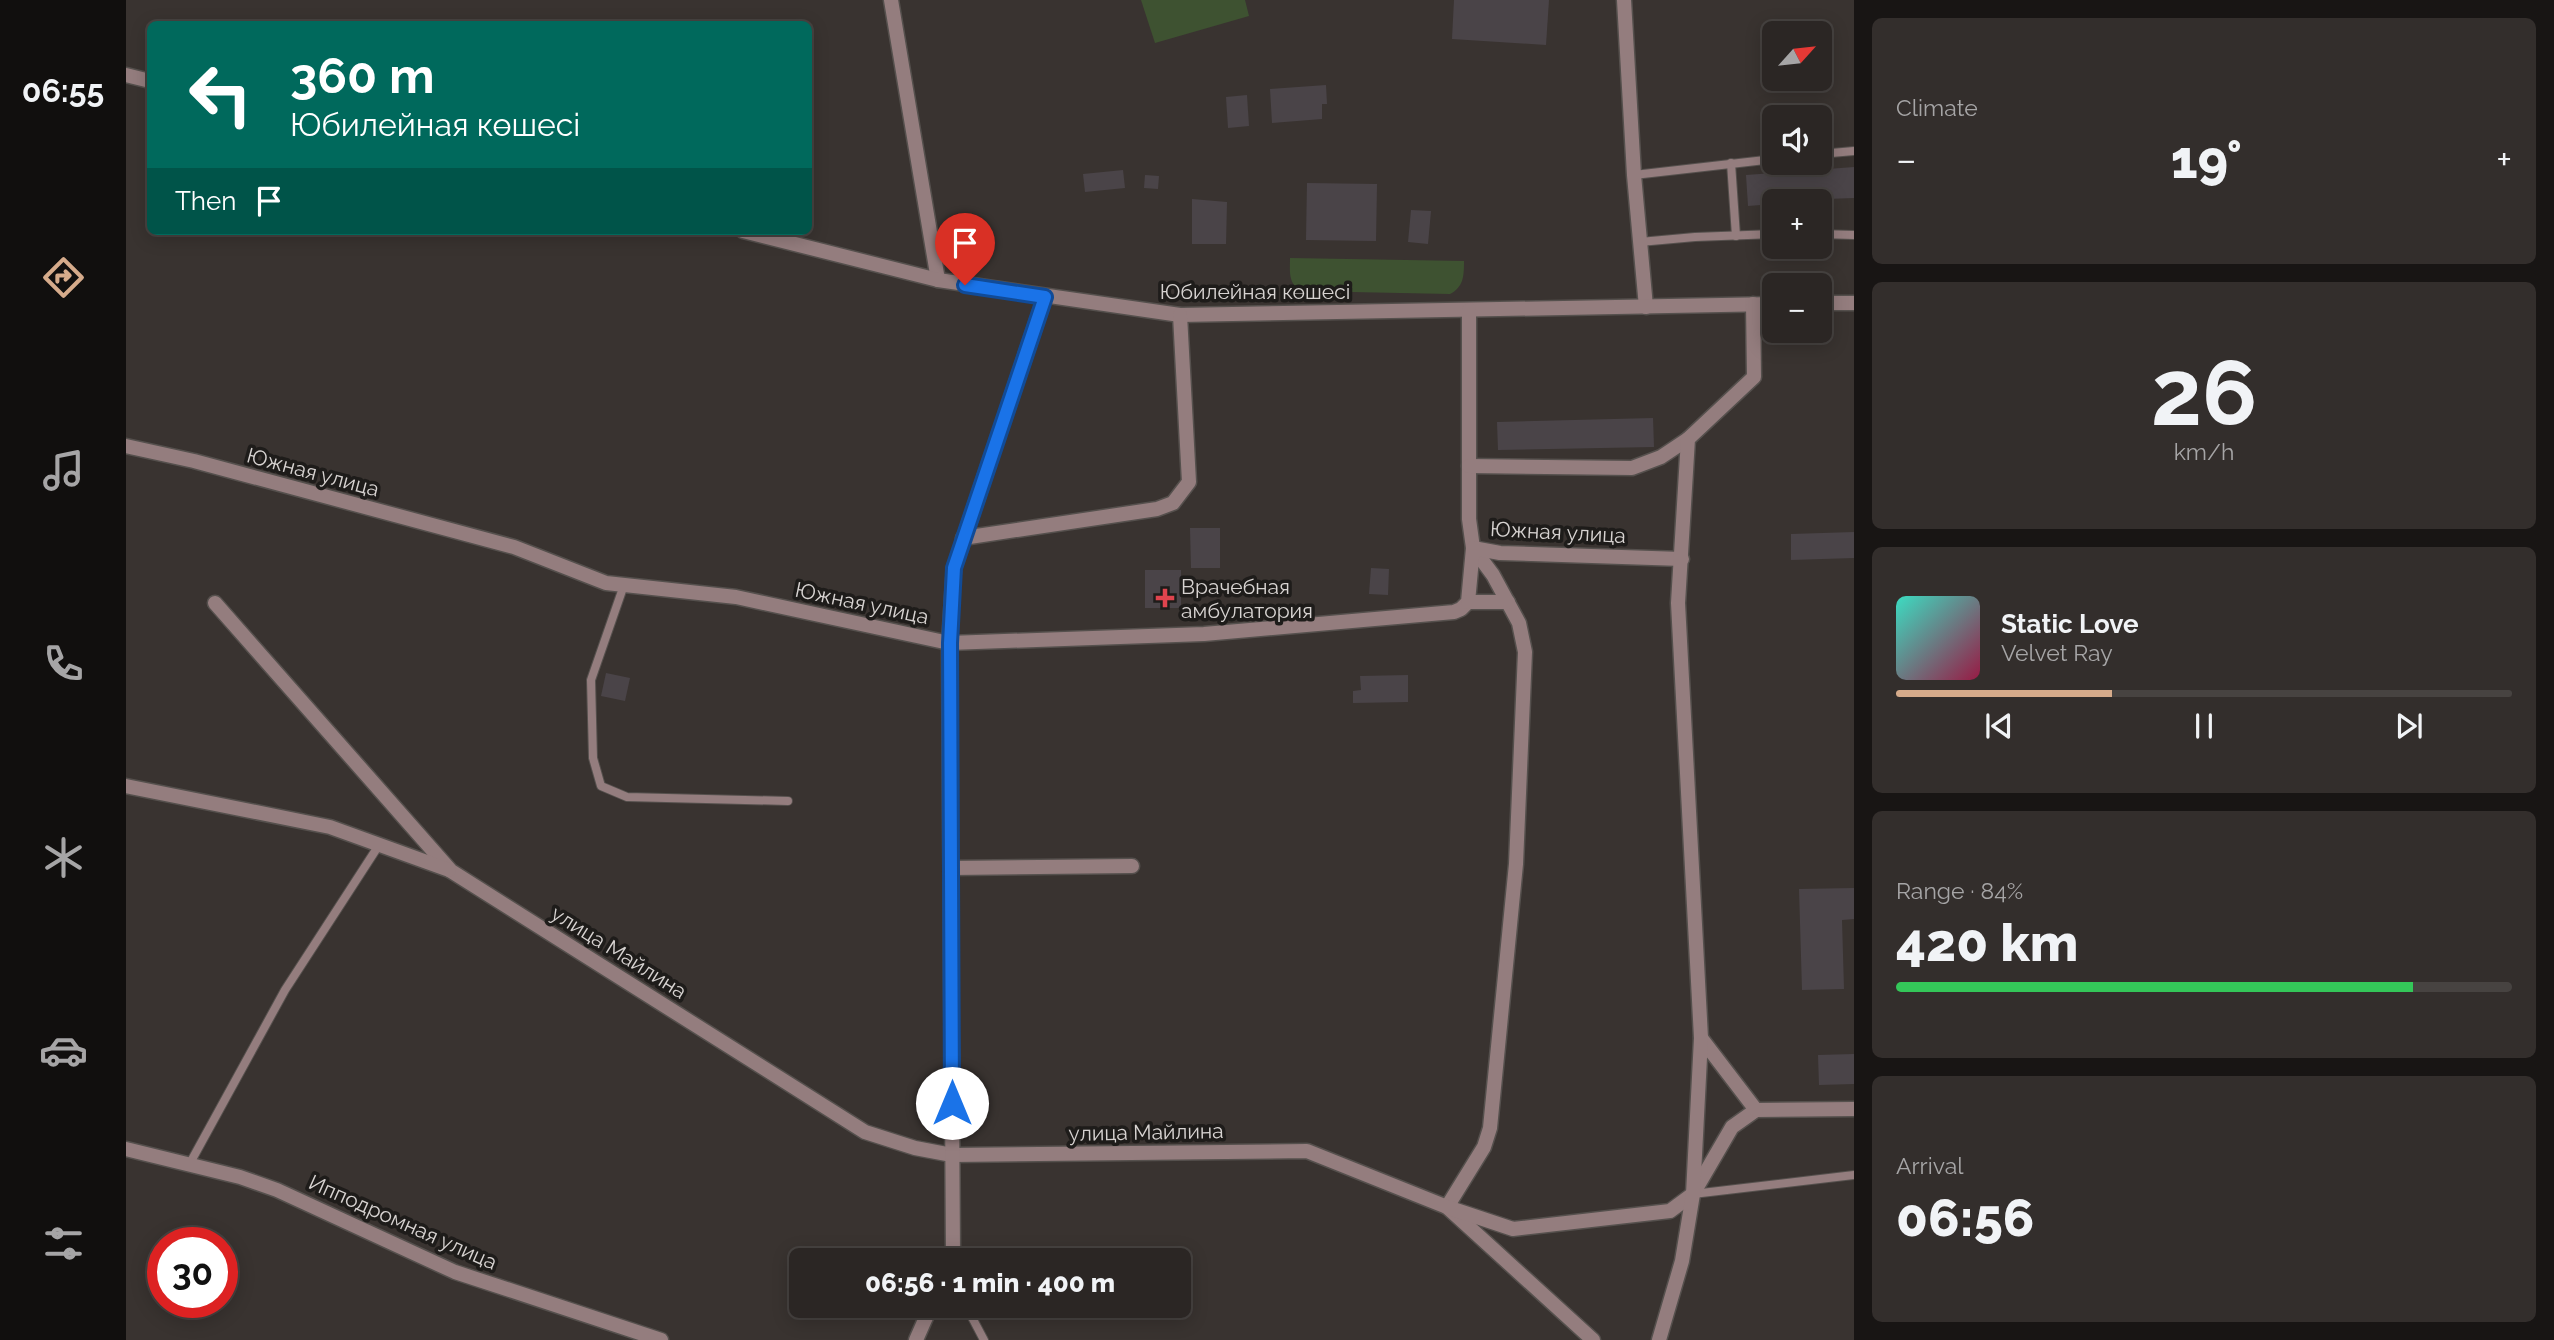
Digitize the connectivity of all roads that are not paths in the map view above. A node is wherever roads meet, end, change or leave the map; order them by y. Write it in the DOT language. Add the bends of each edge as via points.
graph roads {
  1 [pos="891,0"];
  2 [pos="1624,0"];
  3 [pos="126,75"];
  4 [pos="147,80"];
  5 [pos="1854,151"];
  6 [pos="1832,153"];
  7 [pos="1762,160"];
  8 [pos="1731,163"];
  9 [pos="1634,175"];
  10 [pos="1832,234"];
  11 [pos="759,235"];
  12 [pos="1762,235"];
  13 [pos="1854,235"];
  14 [pos="1735,236"];
  15 [pos="1640,242"];
  16 [pos="939,280"];
  17 [pos="1045,297"];
  18 [pos="1832,303"];
  19 [pos="1854,303"];
  20 [pos="1753,304"];
  21 [pos="1762,304"];
  22 [pos="1646,307"];
  23 [pos="1469,310"];
  24 [pos="1180,315"];
  25 [pos="1688,439"];
  26 [pos="126,446"];
  27 [pos="1469,466"];
  28 [pos="963,538"];
  29 [pos="1473,548"];
  30 [pos="1682,559"];
  31 [pos="624,585"];
  32 [pos="1468,602"];
  33 [pos="1508,602"];
  34 [pos="215,603"];
  35 [pos="950,643"];
  36 [pos="126,786"];
  37 [pos="788,802"];
  38 [pos="379,845"];
  39 [pos="1132,866"];
  40 [pos="951,868"];
  41 [pos="452,871"];
  42 [pos="1701,1038"];
  43 [pos="1854,1109"];
  44 [pos="1756,1110"];
  45 [pos="126,1149"];
  46 [pos="953,1155"];
  47 [pos="189,1165"];
  48 [pos="1854,1175"];
  49 [pos="1693,1194"];
  50 [pos="1447,1207"];
  51 [pos="953,1248"];
  52 [pos="926,1318"];
  53 [pos="972,1318"];
  54 [pos="661,1340"];
  55 [pos="916,1340"];
  56 [pos="984,1340"];
  57 [pos="1592,1340"];
  58 [pos="1659,1340"];
  1 -- 16 [label="street"];
  2 -- 9 [label="street"];
  3 -- 4 [label="street"];
  5 -- 6 [label="lane"];
  7 -- 8 [label="lane"];
  8 -- 9 [label="lane"];
  8 -- 14 [label="lane"];
  9 -- 15 [label="street"];
  10 -- 13 [label="lane"];
  11 -- 16 [label="street, Юбилейная көшесі"];
  12 -- 14 [label="lane"];
  14 -- 15 [label="lane"];
  15 -- 22 [label="street"];
  16 -- 17 [label="street, Юбилейная көшесі"];
  17 -- 24 [label="street, Юбилейная көшесі"];
  17 -- 28 [label="street"];
  18 -- 19 [label="street"];
  20 -- 21 [label="street, Юбилейная көшесі"];
  20 -- 22 [label="street, Юбилейная көшесі"];
  20 -- 25 [label="street" via="1754,377"];
  22 -- 23 [label="street, Юбилейная көшесі"];
  23 -- 24 [label="street, Юбилейная көшесі"];
  23 -- 27 [label="street"];
  24 -- 28 [label="street" via="1189,482 1172,503"];
  25 -- 27 [label="street" via="1661,457 1632,468"];
  25 -- 30 [label="street"];
  26 -- 31 [label="street, Южная улица" via="514,547 606,583"];
  27 -- 29 [label="street"];
  28 -- 35 [label="street" via="954,568"];
  29 -- 30 [label="street, Южная улица"];
  29 -- 32 [label="street, Южная улица"];
  29 -- 33 [label="street"];
  30 -- 42 [label="street" via="1678,603"];
  31 -- 35 [label="street, Южная улица" via="736,597"];
  31 -- 37 [label="lane" via="591,680 593,758 601,786 626,797"];
  32 -- 33 [label="street"];
  32 -- 35 [label="street, Южная улица" via="1454,612 1204,634"];
  33 -- 50 [label="street" via="1525,652 1516,864 1492,1114 1484,1147"];
  34 -- 41 [label="street, улица Майлина"];
  35 -- 40 [label="street"];
  36 -- 38 [label="street, улица Майлина" via="330,827"];
  38 -- 41 [label="street, улица Майлина"];
  38 -- 47 [label="lane" via="285,990"];
  39 -- 40 [label="street"];
  40 -- 46 [label="street"];
  41 -- 46 [label="street, улица Майлина" via="865,1132"];
  42 -- 44 [label="street"];
  42 -- 49 [label="street"];
  43 -- 44 [label="street"];
  44 -- 49 [label="street, улица Майлина" via="1732,1127"];
  45 -- 47 [label="street, Ипподромная улица"];
  46 -- 50 [label="street, улица Майлина" via="1307,1151"];
  46 -- 51 [label="street"];
  47 -- 54 [label="street, Ипподромная улица" via="277,1190 455,1272"];
  48 -- 49 [label="lane"];
  49 -- 50 [label="street, улица Майлина" via="1670,1211 1513,1229"];
  49 -- 58 [label="street" via="1682,1261"];
  50 -- 57 [label="street"];
  52 -- 55 [label="street"];
  53 -- 56 [label="lane"];
}
